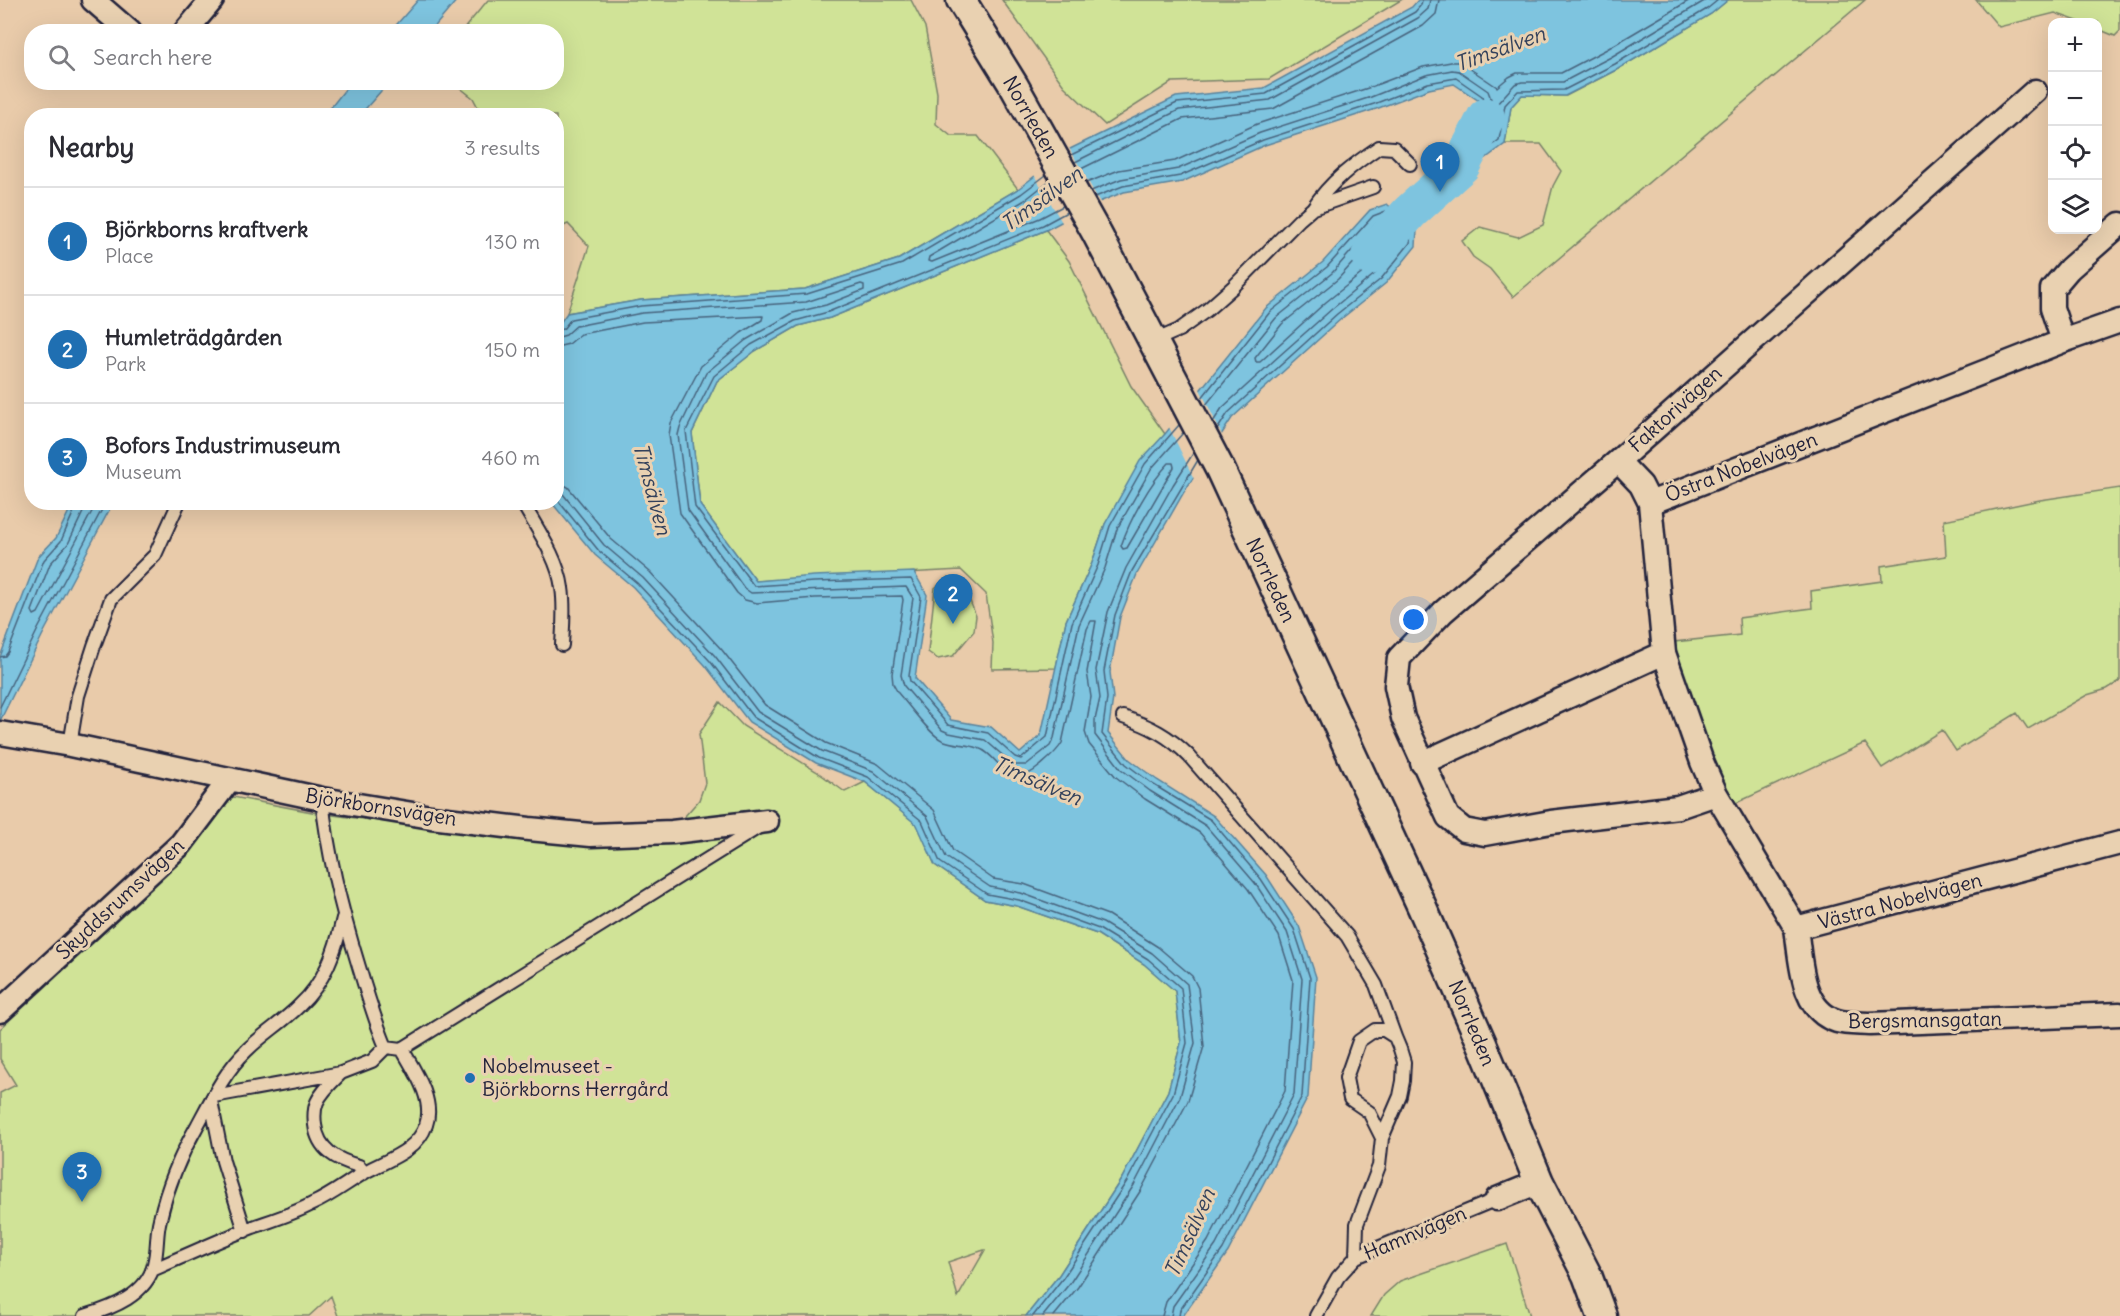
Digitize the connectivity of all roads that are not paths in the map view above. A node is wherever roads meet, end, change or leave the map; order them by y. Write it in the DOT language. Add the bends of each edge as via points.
graph roads {
  1 [pos="93,0"];
  2 [pos="212,0"];
  3 [pos="961,0"];
  4 [pos="121,24"];
  5 [pos="192,24"];
  6 [pos="2035,91"];
  7 [pos="1410,164"];
  8 [pos="1373,187"];
  9 [pos="1313,208"];
  10 [pos="2120,224"];
  11 [pos="2120,321"];
  12 [pos="1154,341"];
  13 [pos="2063,341"];
  14 [pos="1617,461"];
  15 [pos="1650,503"];
  16 [pos="175,510"];
  17 [pos="526,510"];
  18 [pos="562,645"];
  19 [pos="1664,653"];
  20 [pos="1123,717"];
  21 [pos="7,734"];
  22 [pos="70,745"];
  23 [pos="1422,763"];
  24 [pos="230,778"];
  25 [pos="1716,794"];
  26 [pos="322,800"];
  27 [pos="767,821"];
  28 [pos="2120,843"];
  29 [pos="344,916"];
  30 [pos="1796,928"];
  31 [pos="0,1011"];
  32 [pos="2120,1014"];
  33 [pos="1395,1037"];
  34 [pos="386,1047"];
  35 [pos="402,1049"];
  36 [pos="341,1073"];
  37 [pos="212,1099"];
  38 [pos="1382,1138"];
  39 [pos="364,1173"];
  40 [pos="1539,1182"];
  41 [pos="1497,1199"];
  42 [pos="245,1231"];
  43 [pos="1356,1257"];
  44 [pos="152,1270"];
  45 [pos="85,1316"];
  46 [pos="1316,1316"];
  47 [pos="1581,1316"];
  48 [pos="1602,1316"];
  1 -- 4 [label="street"];
  2 -- 5 [label="street"];
  3 -- 12 [label="street, Norrleden" via="1042,135"];
  6 -- 14 [label="street, Faktorivägen"];
  7 -- 9 [label="lane" via="1394,148 1379,147 1346,171"];
  8 -- 9 [label="lane"];
  9 -- 12 [label="lane" via="1207,310 1179,330"];
  10 -- 13 [label="street" via="2052,289 2052,308"];
  11 -- 13 [label="street, Östra Nobelvägen"];
  12 -- 40 [label="street, Norrleden" via="1220,469 1426,918"];
  13 -- 15 [label="street, Östra Nobelvägen"];
  14 -- 15 [label="street" via="1641,485"];
  14 -- 23 [label="street, Faktorivägen" via="1443,612 1400,658 1396,686"];
  15 -- 19 [label="street, Östra Nobelvägen"];
  16 -- 22 [label="lane" via="155,555 111,599 78,696"];
  17 -- 18 [label="lane" via="552,556 562,586"];
  19 -- 23 [label="street"];
  19 -- 25 [label="street, Västra Nobelvägen"];
  20 -- 33 [label="lane" via="1150,726 1190,756 1347,936 1376,985"];
  21 -- 22 [label="street, Björkbornsvägen"];
  22 -- 24 [label="street, Björkbornsvägen"];
  23 -- 25 [label="street" via="1448,817 1464,830 1485,834 1678,807"];
  24 -- 26 [label="street, Björkbornsvägen"];
  24 -- 31 [label="street, Skyddsrumsvägen" via="181,844"];
  25 -- 30 [label="street, Västra Nobelvägen"];
  26 -- 27 [label="street, Björkbornsvägen" via="591,835 672,832"];
  26 -- 29 [label="lane" via="326,840"];
  27 -- 35 [label="lane"];
  28 -- 30 [label="street, Västra Nobelvägen"];
  29 -- 34 [label="lane"];
  29 -- 37 [label="lane" via="335,952 322,979 301,1005 246,1050"];
  30 -- 32 [label="street, Bergsmansgatan" via="1805,985 1816,1008 1836,1021 1870,1024"];
  33 -- 38 [label="lane" via="1404,1062 1403,1081"];
  33 -- 38 [label="lane" via="1375,1030 1359,1041 1346,1078 1350,1099 1369,1112"];
  34 -- 35 [label="lane"];
  34 -- 36 [label="lane" via="372,1061"];
  35 -- 39 [label="lane" via="422,1086 428,1105 427,1123 420,1140 405,1152"];
  36 -- 37 [label="lane"];
  36 -- 39 [label="lane" via="317,1101 316,1135 326,1150 359,1166"];
  37 -- 42 [label="lane" via="223,1161"];
  37 -- 44 [label="lane" via="169,1191 159,1220"];
  38 -- 43 [label="lane" via="1379,1166 1357,1224"];
  39 -- 42 [label="lane" via="313,1204"];
  40 -- 41 [label="street, Hamnvägen"];
  40 -- 47 [label="street, Norrleden"];
  40 -- 48 [label="street, Norrleden" via="1587,1275"];
  41 -- 43 [label="lane, Hamnvägen"];
  42 -- 44 [label="lane"];
  43 -- 46 [label="lane, Hamnvägen" via="1338,1277"];
  44 -- 45 [label="lane" via="142,1286 118,1305"];
}
